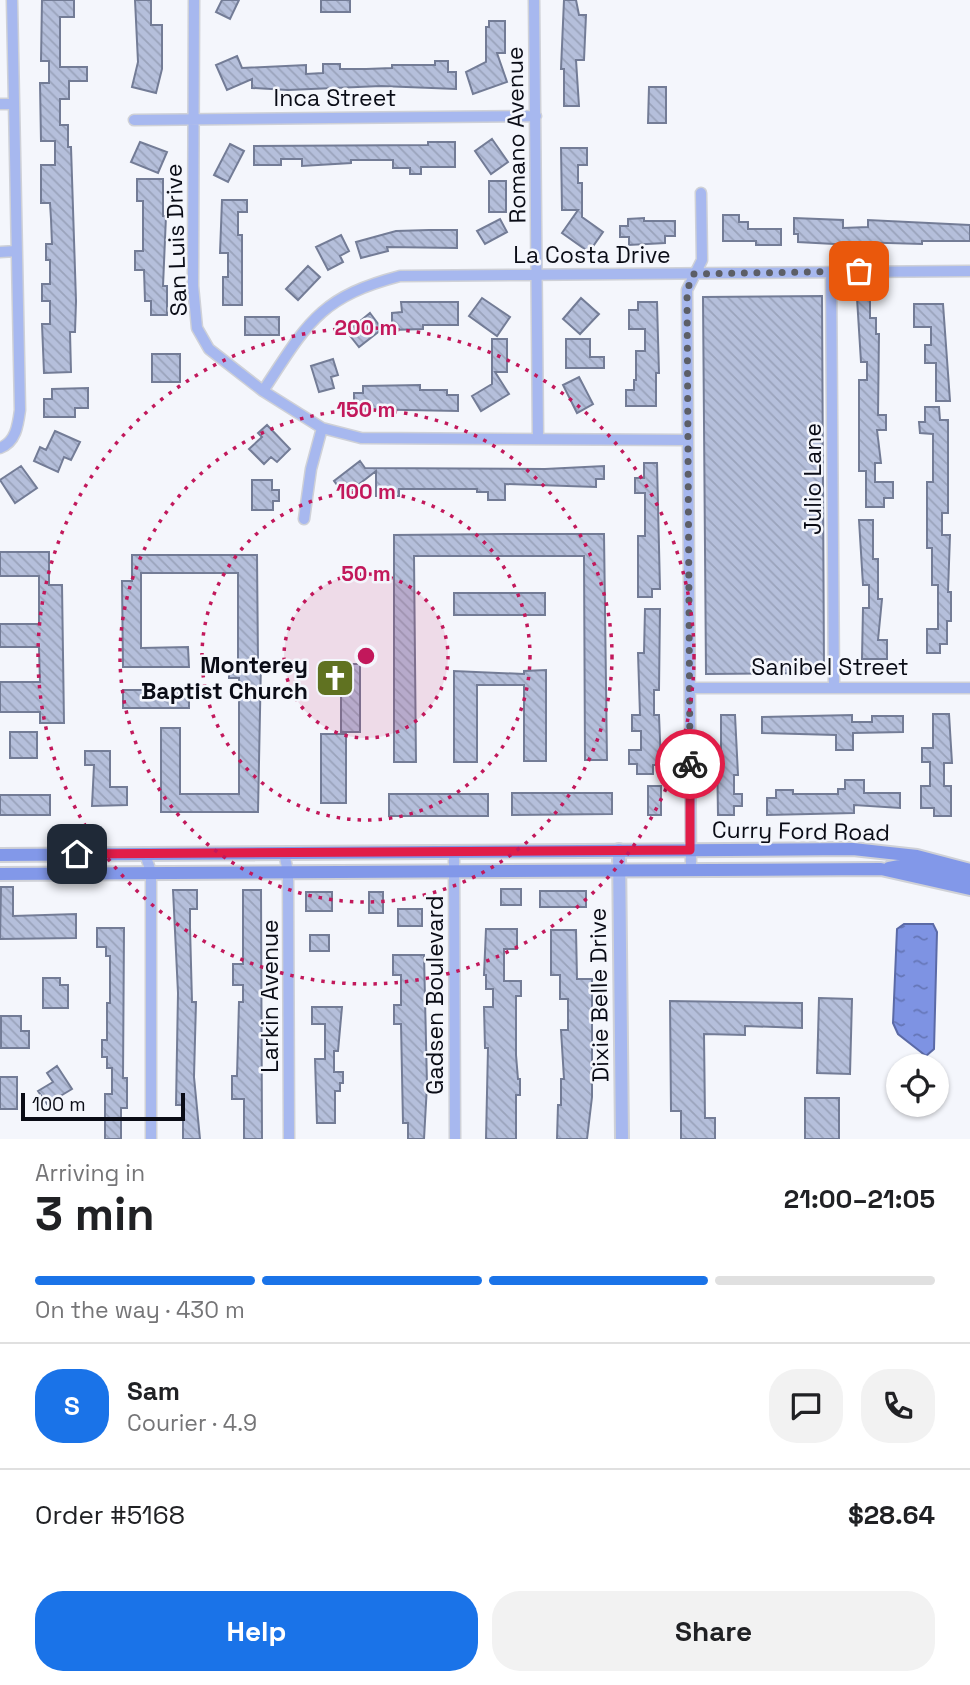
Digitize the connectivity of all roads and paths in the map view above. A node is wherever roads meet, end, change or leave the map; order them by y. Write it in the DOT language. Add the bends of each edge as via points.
graph roads {
  1 [pos="12,0"];
  2 [pos="194,0"];
  3 [pos="534,0"];
  4 [pos="0,104"];
  5 [pos="13,104"];
  6 [pos="536,116"];
  7 [pos="192,119"];
  8 [pos="134,120"];
  9 [pos="701,193"];
  10 [pos="16,251"];
  11 [pos="0,252"];
  12 [pos="970,271"];
  13 [pos="831,272"];
  14 [pos="694,274"];
  15 [pos="537,275"];
  16 [pos="263,391"];
  17 [pos="322,428"];
  18 [pos="538,437"];
  19 [pos="687,440"];
  20 [pos="0,448"];
  21 [pos="304,519"];
  22 [pos="834,686"];
  23 [pos="690,688"];
  24 [pos="970,688"];
  25 [pos="618,850"];
  26 [pos="690,850"];
  27 [pos="454,851"];
  28 [pos="502,851"];
  29 [pos="145,853"];
  30 [pos="284,853"];
  31 [pos="0,855"];
  32 [pos="618,869"];
  33 [pos="691,869"];
  34 [pos="881,869"];
  35 [pos="454,870"];
  36 [pos="503,870"];
  37 [pos="970,870"];
  38 [pos="151,872"];
  39 [pos="289,872"];
  40 [pos="0,874"];
  41 [pos="970,877"];
  42 [pos="970,889"];
  43 [pos="151,1139"];
  44 [pos="289,1139"];
  45 [pos="455,1139"];
  46 [pos="622,1139"];
  1 -- 5 [label="street"];
  2 -- 7 [label="street, San Luis Drive"];
  3 -- 6 [label="street, Romano Avenue"];
  4 -- 5 [label="street"];
  5 -- 10 [label="street"];
  6 -- 7 [label="street, Inca Street"];
  6 -- 15 [label="street, Romano Avenue"];
  7 -- 8 [label="street, Inca Street"];
  7 -- 16 [label="street, San Luis Drive" via="197,328 209,349"];
  9 -- 14 [label="street" via="702,260"];
  10 -- 11 [label="street"];
  10 -- 20 [label="street" via="20,410 18,429 7,446"];
  12 -- 13 [label="street, La Costa Drive"];
  13 -- 14 [label="street, La Costa Drive"];
  13 -- 22 [label="street, Julio Lane"];
  14 -- 15 [label="street, La Costa Drive"];
  14 -- 19 [label="street" via="687,290"];
  15 -- 16 [label="street, La Costa Drive" via="400,276 361,286 325,307"];
  15 -- 18 [label="street, Romano Avenue"];
  16 -- 17 [label="street, San Luis Drive"];
  17 -- 18 [label="street, San Luis Drive" via="361,438"];
  17 -- 21 [label="street"];
  18 -- 19 [label="street, San Luis Drive"];
  19 -- 23 [label="street"];
  22 -- 23 [label="street, Sanibel Street"];
  22 -- 24 [label="street, Sanibel Street"];
  23 -- 26 [label="street"];
  25 -- 26 [label="main road, Curry Ford Road"];
  25 -- 28 [label="main road, Curry Ford Road"];
  25 -- 32 [label="street, Dixie Belle Drive"];
  26 -- 33 [label="street"];
  26 -- 37 [label="main road, Curry Ford Road" via="853,849 917,856"];
  27 -- 28 [label="main road, Curry Ford Road"];
  27 -- 30 [label="main road, Curry Ford Road"];
  27 -- 35 [label="street, Gadsen Boulevard"];
  28 -- 36 [label="street"];
  29 -- 30 [label="main road, Curry Ford Road"];
  29 -- 31 [label="main road, Curry Ford Road"];
  29 -- 38 [label="street"];
  30 -- 39 [label="street, Larkin Avenue"];
  32 -- 33 [label="main road, Curry Ford Road"];
  32 -- 36 [label="main road, Curry Ford Road"];
  32 -- 46 [label="street, Dixie Belle Drive"];
  33 -- 34 [label="main road, Curry Ford Road"];
  34 -- 41 [label="main road" via="905,865"];
  34 -- 42 [label="main road, Curry Ford Road"];
  35 -- 36 [label="main road, Curry Ford Road"];
  35 -- 39 [label="main road, Curry Ford Road"];
  35 -- 45 [label="street, Gadsen Boulevard"];
  38 -- 39 [label="main road, Curry Ford Road"];
  38 -- 40 [label="main road, Curry Ford Road"];
  38 -- 43 [label="street"];
  39 -- 44 [label="street, Larkin Avenue"];
}
